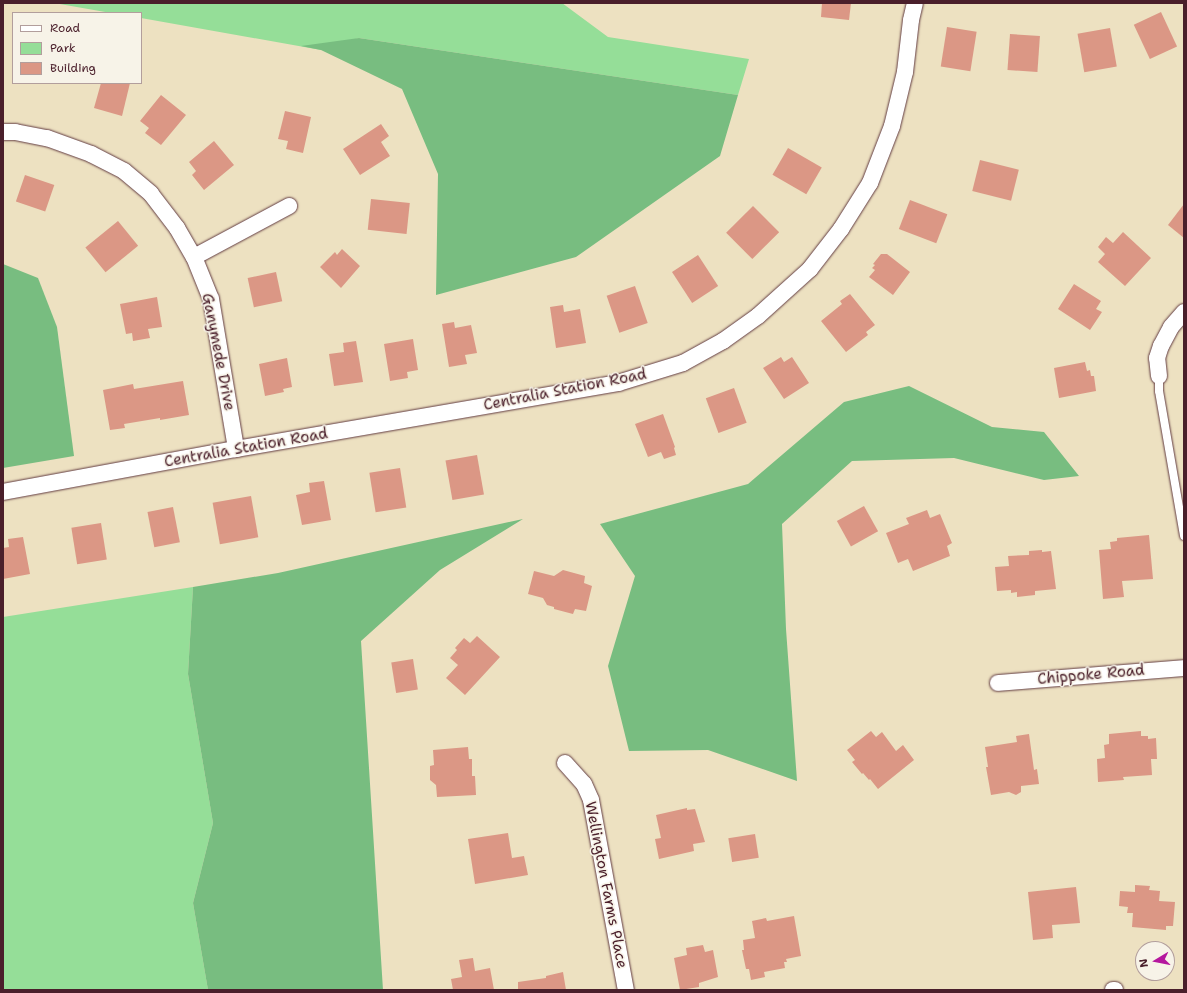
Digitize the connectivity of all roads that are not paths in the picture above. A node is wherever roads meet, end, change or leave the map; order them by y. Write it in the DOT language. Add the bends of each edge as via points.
graph roads {
  1 [pos="915,3"];
  2 [pos="3,132"];
  3 [pos="289,206"];
  4 [pos="194,257"];
  5 [pos="1184,312"];
  6 [pos="1159,376"];
  7 [pos="236,449"];
  8 [pos="3,492"];
  9 [pos="1184,536"];
  10 [pos="1184,668"];
  11 [pos="998,683"];
  12 [pos="565,763"];
  13 [pos="626,990"];
  1 -- 7 [label="street, Centralia Station Road" via="910,20 905,72 892,126 870,183 841,229 810,269 758,316 723,341 683,363 618,383"];
  2 -- 4 [label="street, Ganymede Drive" via="48,138 91,154 124,171 151,194 177,228"];
  3 -- 4 [label="street"];
  4 -- 7 [label="street, Ganymede Drive" via="211,299"];
  5 -- 6 [label="street" via="1161,346 1157,358"];
  6 -- 9 [label="lane" via="1159,391"];
  7 -- 8 [label="street, Centralia Station Road"];
  10 -- 11 [label="street, Chippoke Road"];
  12 -- 13 [label="street, Wellington Farms Place" via="584,784 591,800"];
}
